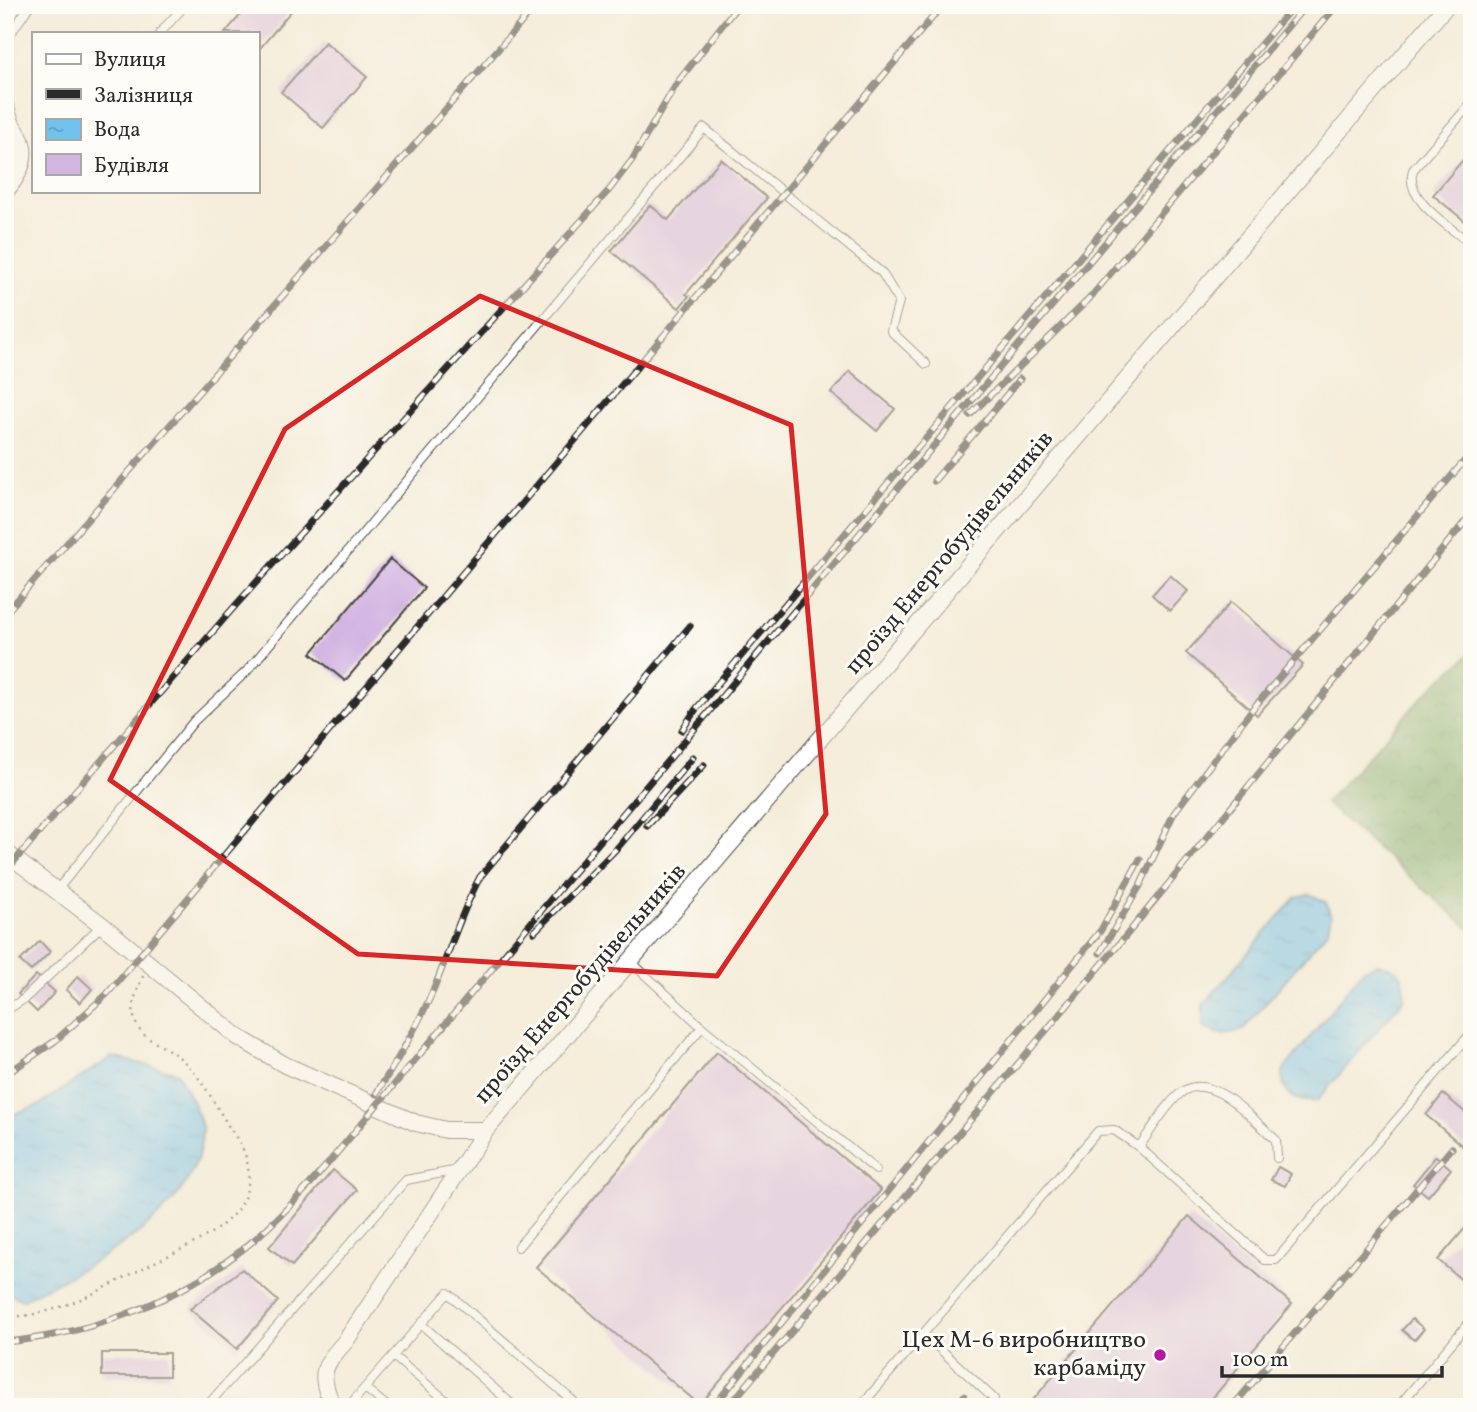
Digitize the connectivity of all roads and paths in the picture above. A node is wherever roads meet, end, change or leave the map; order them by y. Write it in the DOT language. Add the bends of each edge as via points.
graph roads {
  1 [pos="30,5"];
  2 [pos="185,5"];
  3 [pos="1447,5"];
  4 [pos="161,32"];
  5 [pos="5,42"];
  6 [pos="5,94"];
  7 [pos="1472,102"];
  8 [pos="5,117"];
  9 [pos="19,131"];
  10 [pos="27,163"];
  11 [pos="5,192"];
  12 [pos="1472,245"];
  13 [pos="926,364"];
  14 [pos="5,852"];
  15 [pos="57,890"];
  16 [pos="102,925"];
  17 [pos="631,962"];
  18 [pos="148,963"];
  19 [pos="5,1011"];
  20 [pos="702,1027"];
  21 [pos="1472,1032"];
  22 [pos="486,1130"];
  23 [pos="1139,1147"];
  24 [pos="1277,1157"];
  25 [pos="876,1170"];
  26 [pos="457,1171"];
  27 [pos="518,1247"];
  28 [pos="5,1317"];
  29 [pos="1472,1319"];
  30 [pos="421,1324"];
  31 [pos="924,1334"];
  32 [pos="393,1356"];
  33 [pos="365,1388"];
  34 [pos="206,1407"];
  35 [pos="333,1407"];
  36 [pos="348,1407"];
  37 [pos="388,1407"];
  38 [pos="454,1407"];
  39 [pos="515,1407"];
  40 [pos="580,1407"];
  41 [pos="860,1407"];
  42 [pos="993,1407"];
  43 [pos="1398,1407"];
  1 -- 5 [label="lane"];
  2 -- 4 [label="lane"];
  3 -- 17 [label="street, проїзд Енергобудівельників"];
  6 -- 9 [label="lane"];
  7 -- 12 [label="lane" via="1413,170 1410,180 1421,201"];
  8 -- 9 [label="street"];
  9 -- 10 [label="street"];
  10 -- 11 [label="street"];
  13 -- 15 [label="lane" via="891,331 899,301 882,273 704,128 247,671 194,721"];
  14 -- 15 [label="street, проїзд Енергобудівельників"];
  15 -- 16 [label="street, проїзд Енергобудівельників"];
  16 -- 18 [label="street, проїзд Енергобудівельників"];
  16 -- 19 [label="lane" via="24,999"];
  17 -- 20 [label="lane"];
  17 -- 22 [label="street, проїзд Енергобудівельників"];
  18 -- 22 [label="street, проїзд Енергобудівельників" via="238,1037 285,1065 416,1123 446,1130"];
  18 -- 28 [label="path" via="134,998 134,1017 142,1035 177,1055 195,1072 245,1153 247,1194 233,1217 211,1235 75,1302 29,1317"];
  20 -- 25 [label="lane"];
  20 -- 27 [label="lane"];
  21 -- 23 [label="lane" via="1276,1260 1265,1260"];
  22 -- 26 [label="street, проїзд Енергобудівельників"];
  23 -- 24 [label="lane" via="1182,1092 1198,1086 1216,1089 1276,1140"];
  23 -- 31 [label="lane" via="1114,1130 1098,1131"];
  26 -- 34 [label="lane" via="406,1180"];
  26 -- 35 [label="street, проїзд Енергобудівельників" via="345,1342 325,1363 323,1376"];
  29 -- 43 [label="lane"];
  30 -- 32 [label="lane"];
  30 -- 39 [label="lane"];
  30 -- 40 [label="lane" via="448,1293"];
  31 -- 41 [label="lane"];
  31 -- 42 [label="lane" via="995,1399"];
  32 -- 33 [label="lane"];
  32 -- 38 [label="lane"];
  33 -- 36 [label="lane"];
  33 -- 37 [label="lane"];
}
